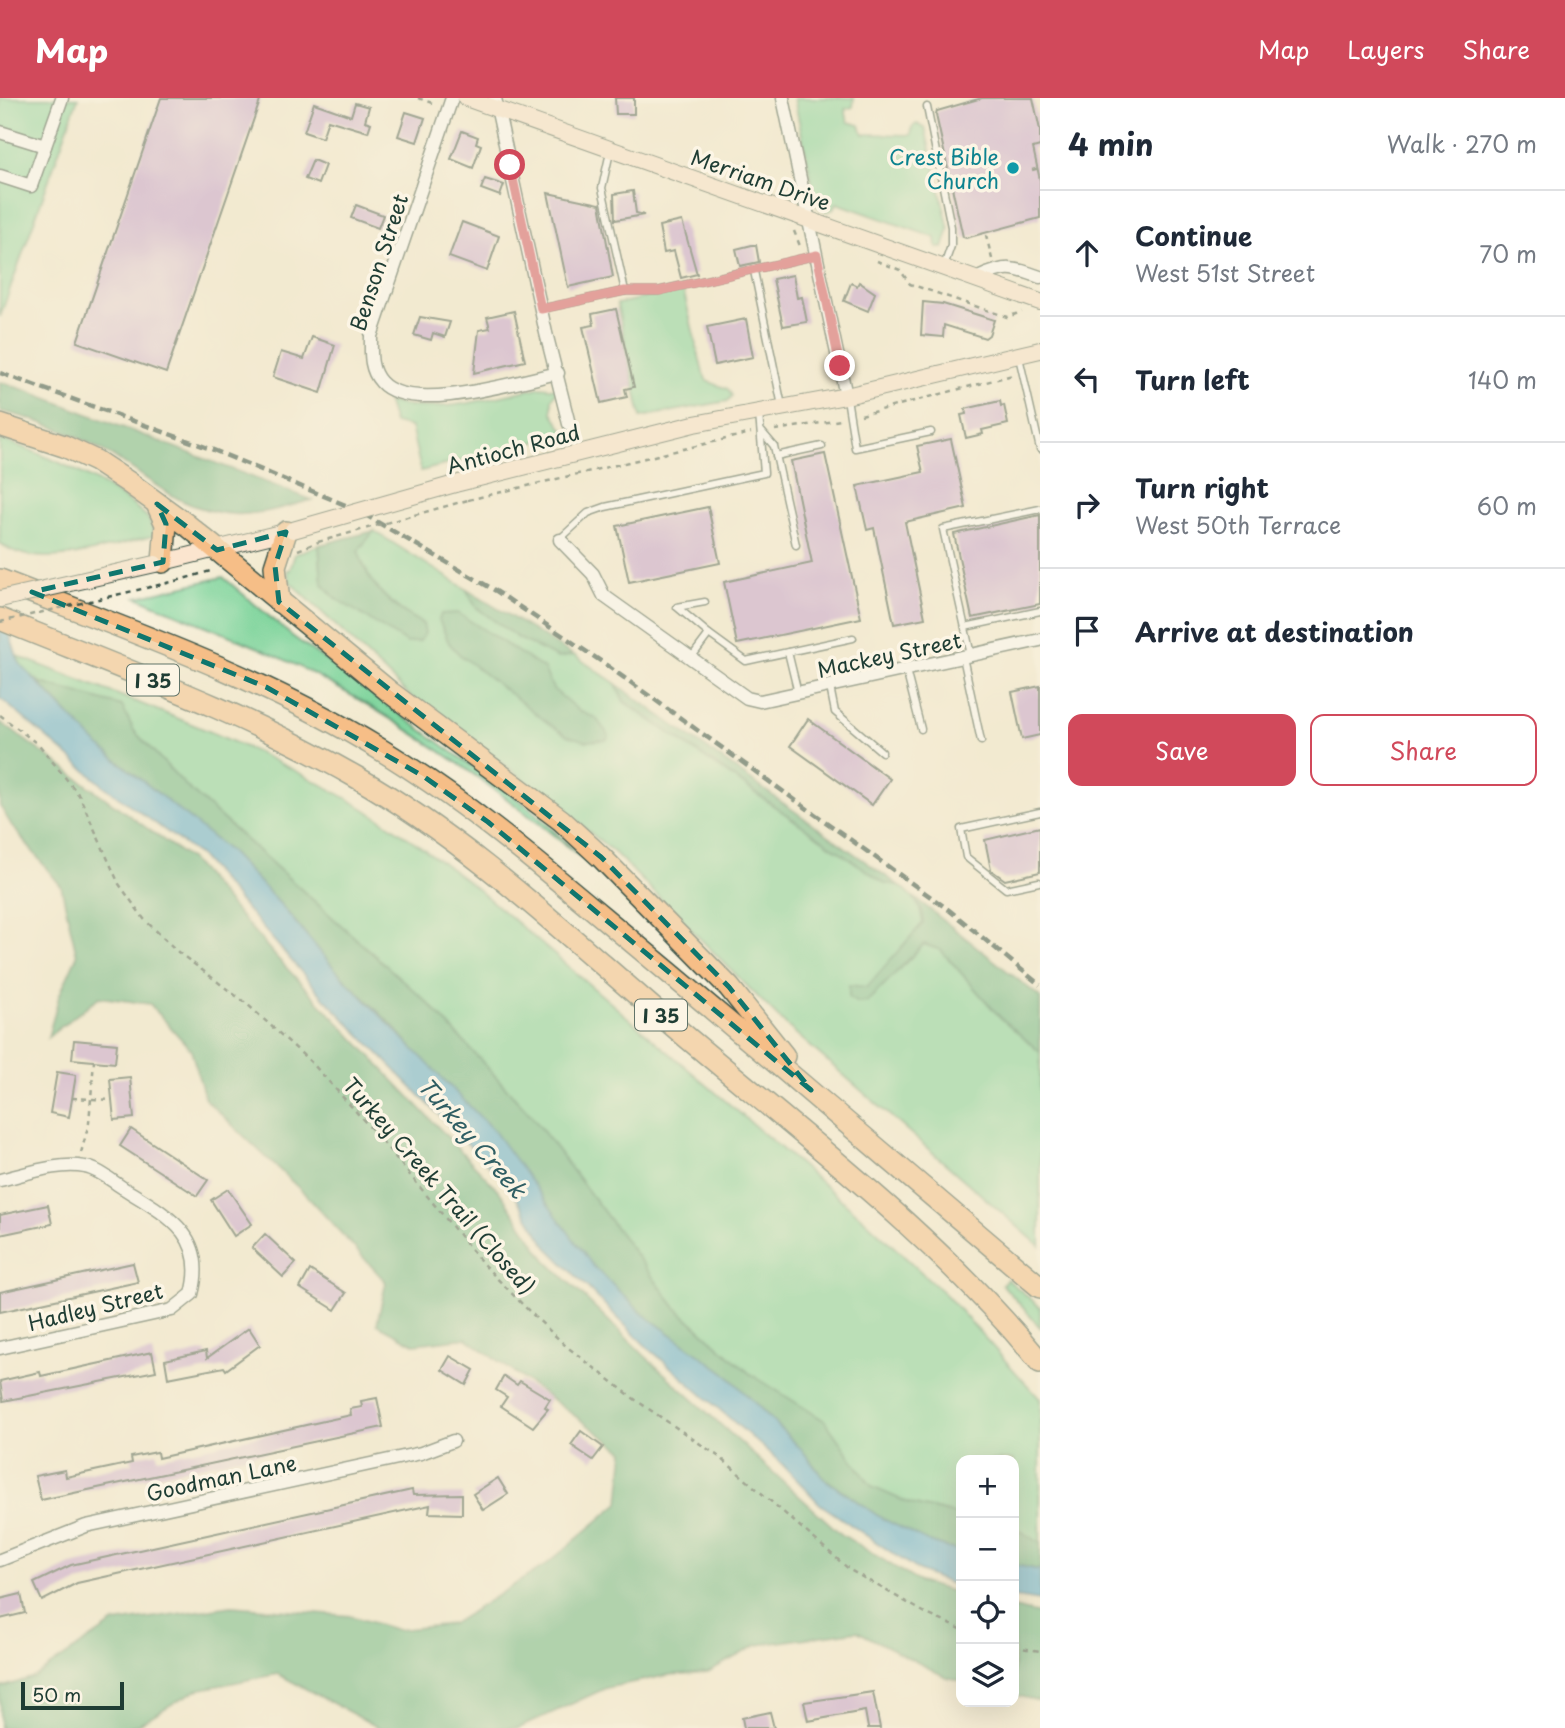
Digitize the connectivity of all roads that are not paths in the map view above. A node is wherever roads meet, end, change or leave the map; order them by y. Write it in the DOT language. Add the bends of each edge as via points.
graph roads {
  1 [pos="62,98"];
  2 [pos="466,98"];
  3 [pos="783,98"];
  4 [pos="450,103"];
  5 [pos="496,104"];
  6 [pos="927,107"];
  7 [pos="0,132"];
  8 [pos="45,146"];
  9 [pos="611,149"];
  10 [pos="0,176"];
  11 [pos="809,218"];
  12 [pos="817,255"];
  13 [pos="944,265"];
  14 [pos="754,271"];
  15 [pos="1040,277"];
  16 [pos="978,278"];
  17 [pos="625,291"];
  18 [pos="1033,306"];
  19 [pos="541,309"];
  20 [pos="1040,350"];
  21 [pos="1019,355"];
  22 [pos="558,373"];
  23 [pos="846,396"];
  24 [pos="782,408"];
  25 [pos="758,412"];
  26 [pos="569,424"];
  27 [pos="0,425"];
  28 [pos="762,432"];
  29 [pos="931,432"];
  30 [pos="822,446"];
  31 [pos="1040,449"];
  32 [pos="776,456"];
  33 [pos="157,504"];
  34 [pos="1040,509"];
  35 [pos="290,531"];
  36 [pos="560,540"];
  37 [pos="796,545"];
  38 [pos="217,550"];
  39 [pos="159,563"];
  40 [pos="0,580"];
  41 [pos="0,599"];
  42 [pos="279,602"];
  43 [pos="705,602"];
  44 [pos="1040,611"];
  45 [pos="0,620"];
  46 [pos="965,627"];
  47 [pos="709,634"];
  48 [pos="853,638"];
  49 [pos="1040,640"];
  50 [pos="788,652"];
  51 [pos="967,656"];
  52 [pos="691,658"];
  53 [pos="906,670"];
  54 [pos="830,687"];
  55 [pos="798,693"];
  56 [pos="921,729"];
  57 [pos="981,741"];
  58 [pos="883,752"];
  59 [pos="1040,812"];
  60 [pos="1040,882"];
  61 [pos="811,1090"];
  62 [pos="0,1180"];
  63 [pos="1040,1287"];
  64 [pos="0,1348"];
  65 [pos="1040,1362"];
  66 [pos="453,1441"];
  67 [pos="0,1560"];
  1 -- 8 [label="street"];
  2 -- 5 [label="main road, Merriam Drive"];
  3 -- 11 [label="street"];
  4 -- 22 [label="street, Benson Street" via="371,336 375,374 390,389 426,397"];
  5 -- 9 [label="main road, Merriam Drive"];
  5 -- 19 [label="street"];
  6 -- 13 [label="lane" via="951,227"];
  7 -- 8 [label="street"];
  8 -- 10 [label="street" via="32,186"];
  9 -- 11 [label="main road, Merriam Drive"];
  9 -- 17 [label="lane" via="602,188"];
  11 -- 12 [label="street"];
  11 -- 13 [label="main road, Merriam Drive"];
  12 -- 14 [label="lane"];
  12 -- 23 [label="street"];
  13 -- 16 [label="main road, Merriam Drive"];
  14 -- 17 [label="lane" via="659,291"];
  14 -- 24 [label="lane"];
  15 -- 16 [label="street" via="1013,267"];
  16 -- 18 [label="main road, Merriam Drive"];
  17 -- 19 [label="lane"];
  19 -- 22 [label="street"];
  20 -- 21 [label="main road, Antioch Road"];
  21 -- 23 [label="main road, Antioch Road"];
  21 -- 31 [label="lane"];
  22 -- 26 [label="street"];
  23 -- 24 [label="main road, Antioch Road"];
  23 -- 29 [label="lane" via="855,447"];
  24 -- 25 [label="main road, Antioch Road"];
  25 -- 28 [label="lane"];
  25 -- 35 [label="main road, Antioch Road, bridge" via="455,484"];
  27 -- 33 [label="highway" via="96,461"];
  28 -- 32 [label="lane"];
  28 -- 36 [label="lane" via="764,473 605,507 588,513"];
  30 -- 32 [label="lane"];
  32 -- 37 [label="lane"];
  33 -- 38 [label="highway"];
  33 -- 39 [label="highway" via="166,524"];
  34 -- 46 [label="lane" via="943,529"];
  35 -- 38 [label="main road, Antioch Road"];
  35 -- 42 [label="highway" via="275,566"];
  36 -- 52 [label="street" via="593,574 604,596"];
  38 -- 39 [label="main road, Antioch Road"];
  38 -- 42 [label="highway"];
  39 -- 41 [label="main road, Antioch Road, bridge"];
  40 -- 61 [label="highway, I 35, bridge" via="171,647 310,709 423,776 488,822"];
  42 -- 61 [label="highway" via="391,693 512,781 601,857 729,987"];
  43 -- 47 [label="lane" via="677,607"];
  44 -- 46 [label="lane"];
  45 -- 65 [label="highway, I 35" via="180,691 292,742 358,778 464,849 898,1217 973,1287"];
  46 -- 51 [label="lane"];
  47 -- 50 [label="lane" via="746,661"];
  47 -- 52 [label="lane"];
  48 -- 50 [label="lane"];
  49 -- 51 [label="street, Mackey Street"];
  50 -- 55 [label="lane"];
  51 -- 53 [label="street, Mackey Street"];
  51 -- 57 [label="lane"];
  52 -- 55 [label="street, Mackey Street" via="747,698 760,701"];
  53 -- 54 [label="street, Mackey Street"];
  53 -- 56 [label="lane"];
  54 -- 55 [label="street, Mackey Street"];
  54 -- 58 [label="lane" via="835,712"];
  59 -- 60 [label="lane" via="961,829 966,857 1006,889"];
  61 -- 63 [label="highway, I 35"];
  62 -- 64 [label="street, Hadley Street" via="69,1165 89,1167 185,1232 197,1266 193,1290 172,1310"];
  66 -- 67 [label="street, Goodman Lane" via="421,1453 86,1526"];
}
